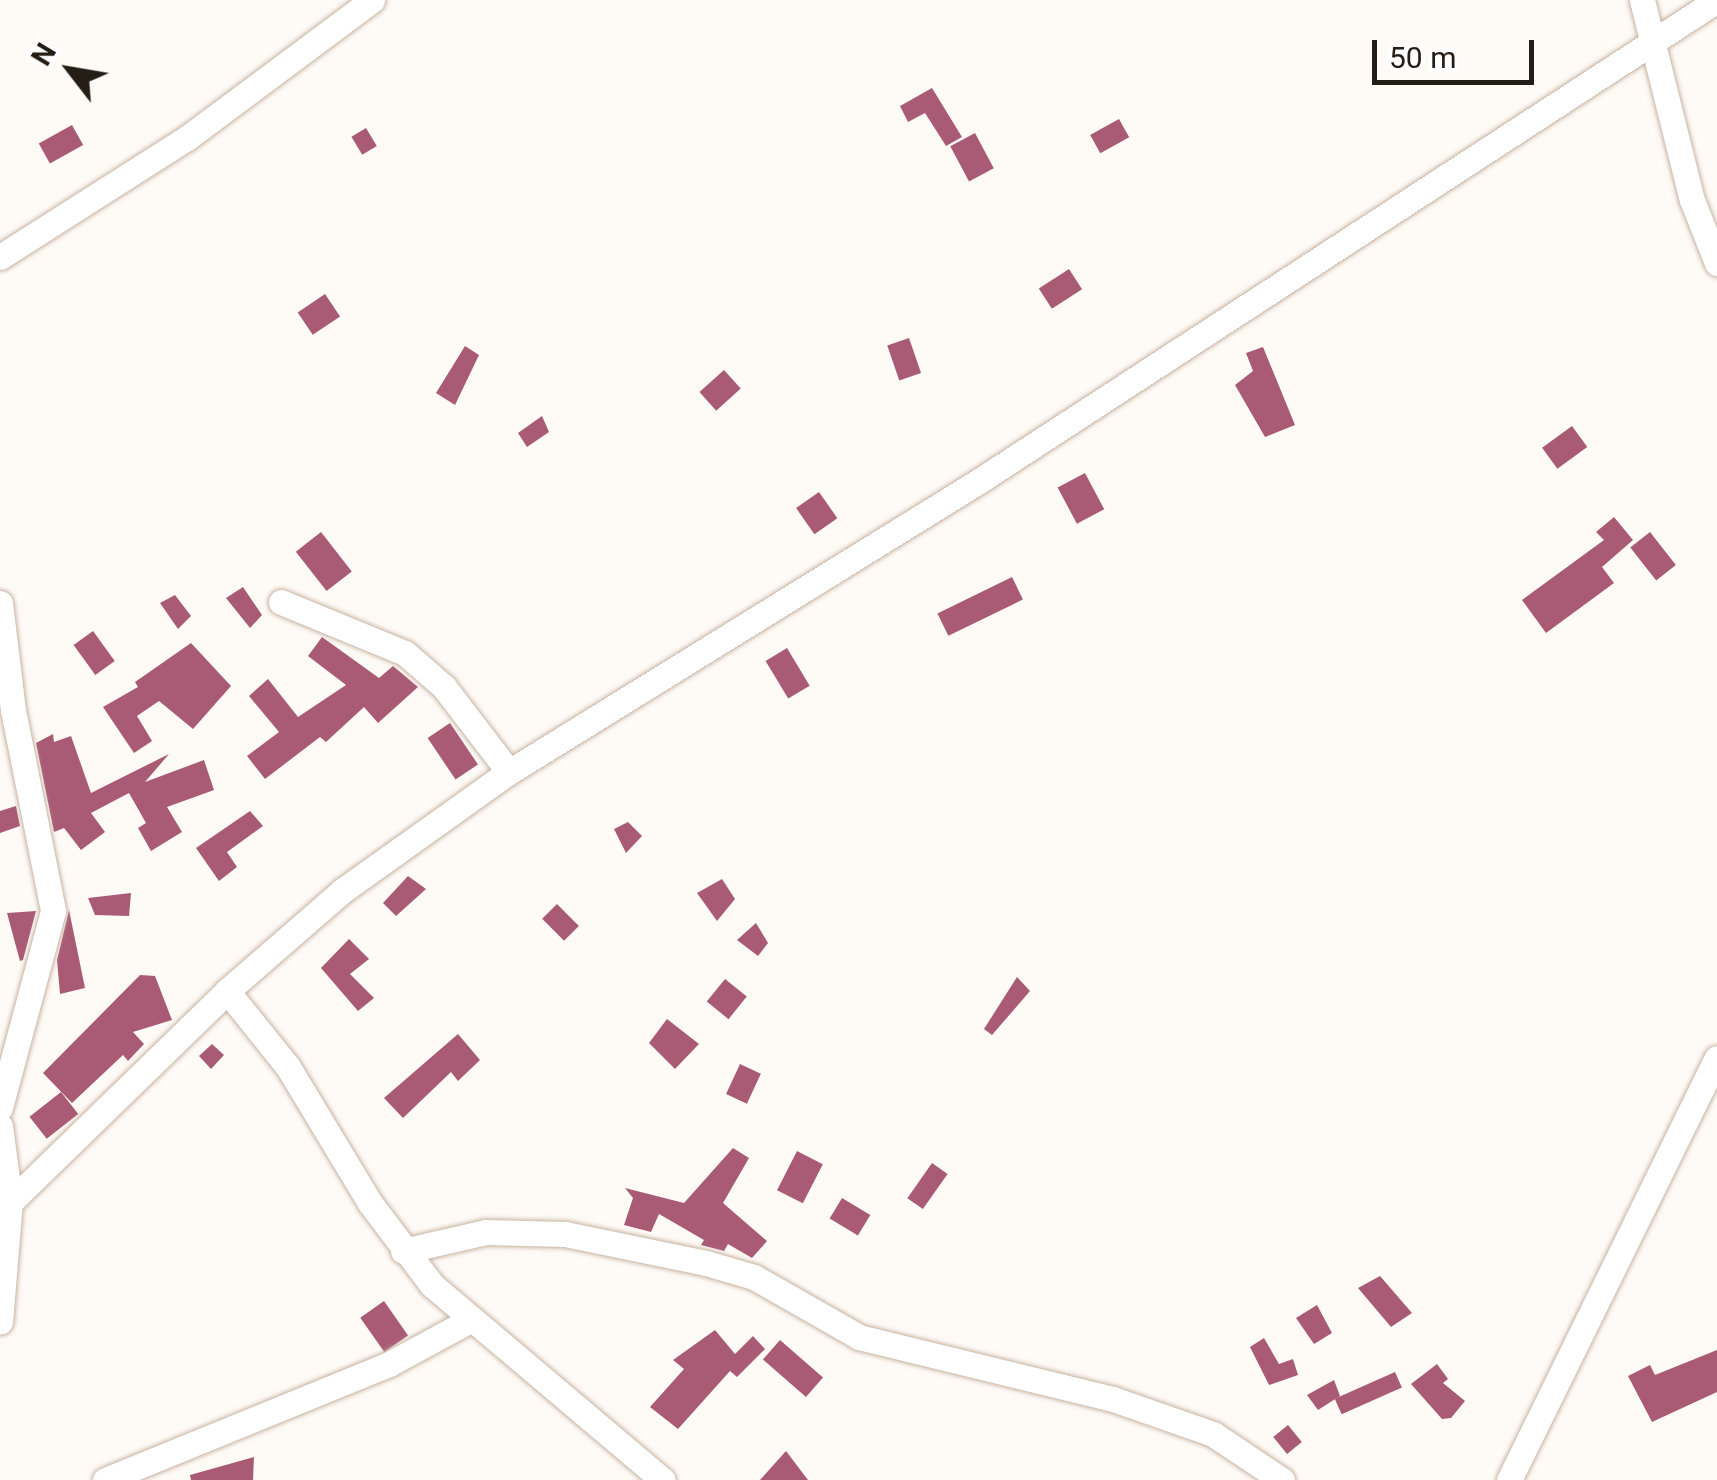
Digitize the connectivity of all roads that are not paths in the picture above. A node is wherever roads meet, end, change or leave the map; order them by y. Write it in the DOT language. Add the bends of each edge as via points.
graph roads {
  1 [pos="372,0"];
  2 [pos="1642,0"];
  3 [pos="1717,0"];
  4 [pos="1652,39"];
  5 [pos="0,257"];
  6 [pos="1717,263"];
  7 [pos="281,602"];
  8 [pos="0,603"];
  9 [pos="509,772"];
  10 [pos="227,991"];
  11 [pos="1717,1058"];
  12 [pos="0,1108"];
  13 [pos="0,1126"];
  14 [pos="5,1206"];
  15 [pos="403,1251"];
  16 [pos="472,1318"];
  17 [pos="0,1322"];
  18 [pos="106,1480"];
  19 [pos="663,1480"];
  20 [pos="1282,1480"];
  21 [pos="1509,1480"];
  1 -- 5 [label="street" via="186,138"];
  2 -- 4 [label="street"];
  3 -- 4 [label="street"];
  4 -- 6 [label="street" via="1692,200"];
  4 -- 9 [label="street" via="980,481"];
  7 -- 9 [label="street" via="405,652 444,687"];
  8 -- 12 [label="street" via="13,710 53,911"];
  9 -- 10 [label="street" via="342,891"];
  10 -- 14 [label="street"];
  10 -- 15 [label="street" via="319,1112"];
  11 -- 21 [label="street"];
  13 -- 14 [label="street"];
  14 -- 17 [label="street"];
  15 -- 16 [label="street"];
  15 -- 20 [label="street" via="486,1232 565,1234 706,1263 754,1277 859,1338 1114,1398 1212,1434"];
  16 -- 18 [label="street" via="389,1364"];
  16 -- 19 [label="street"];
}
